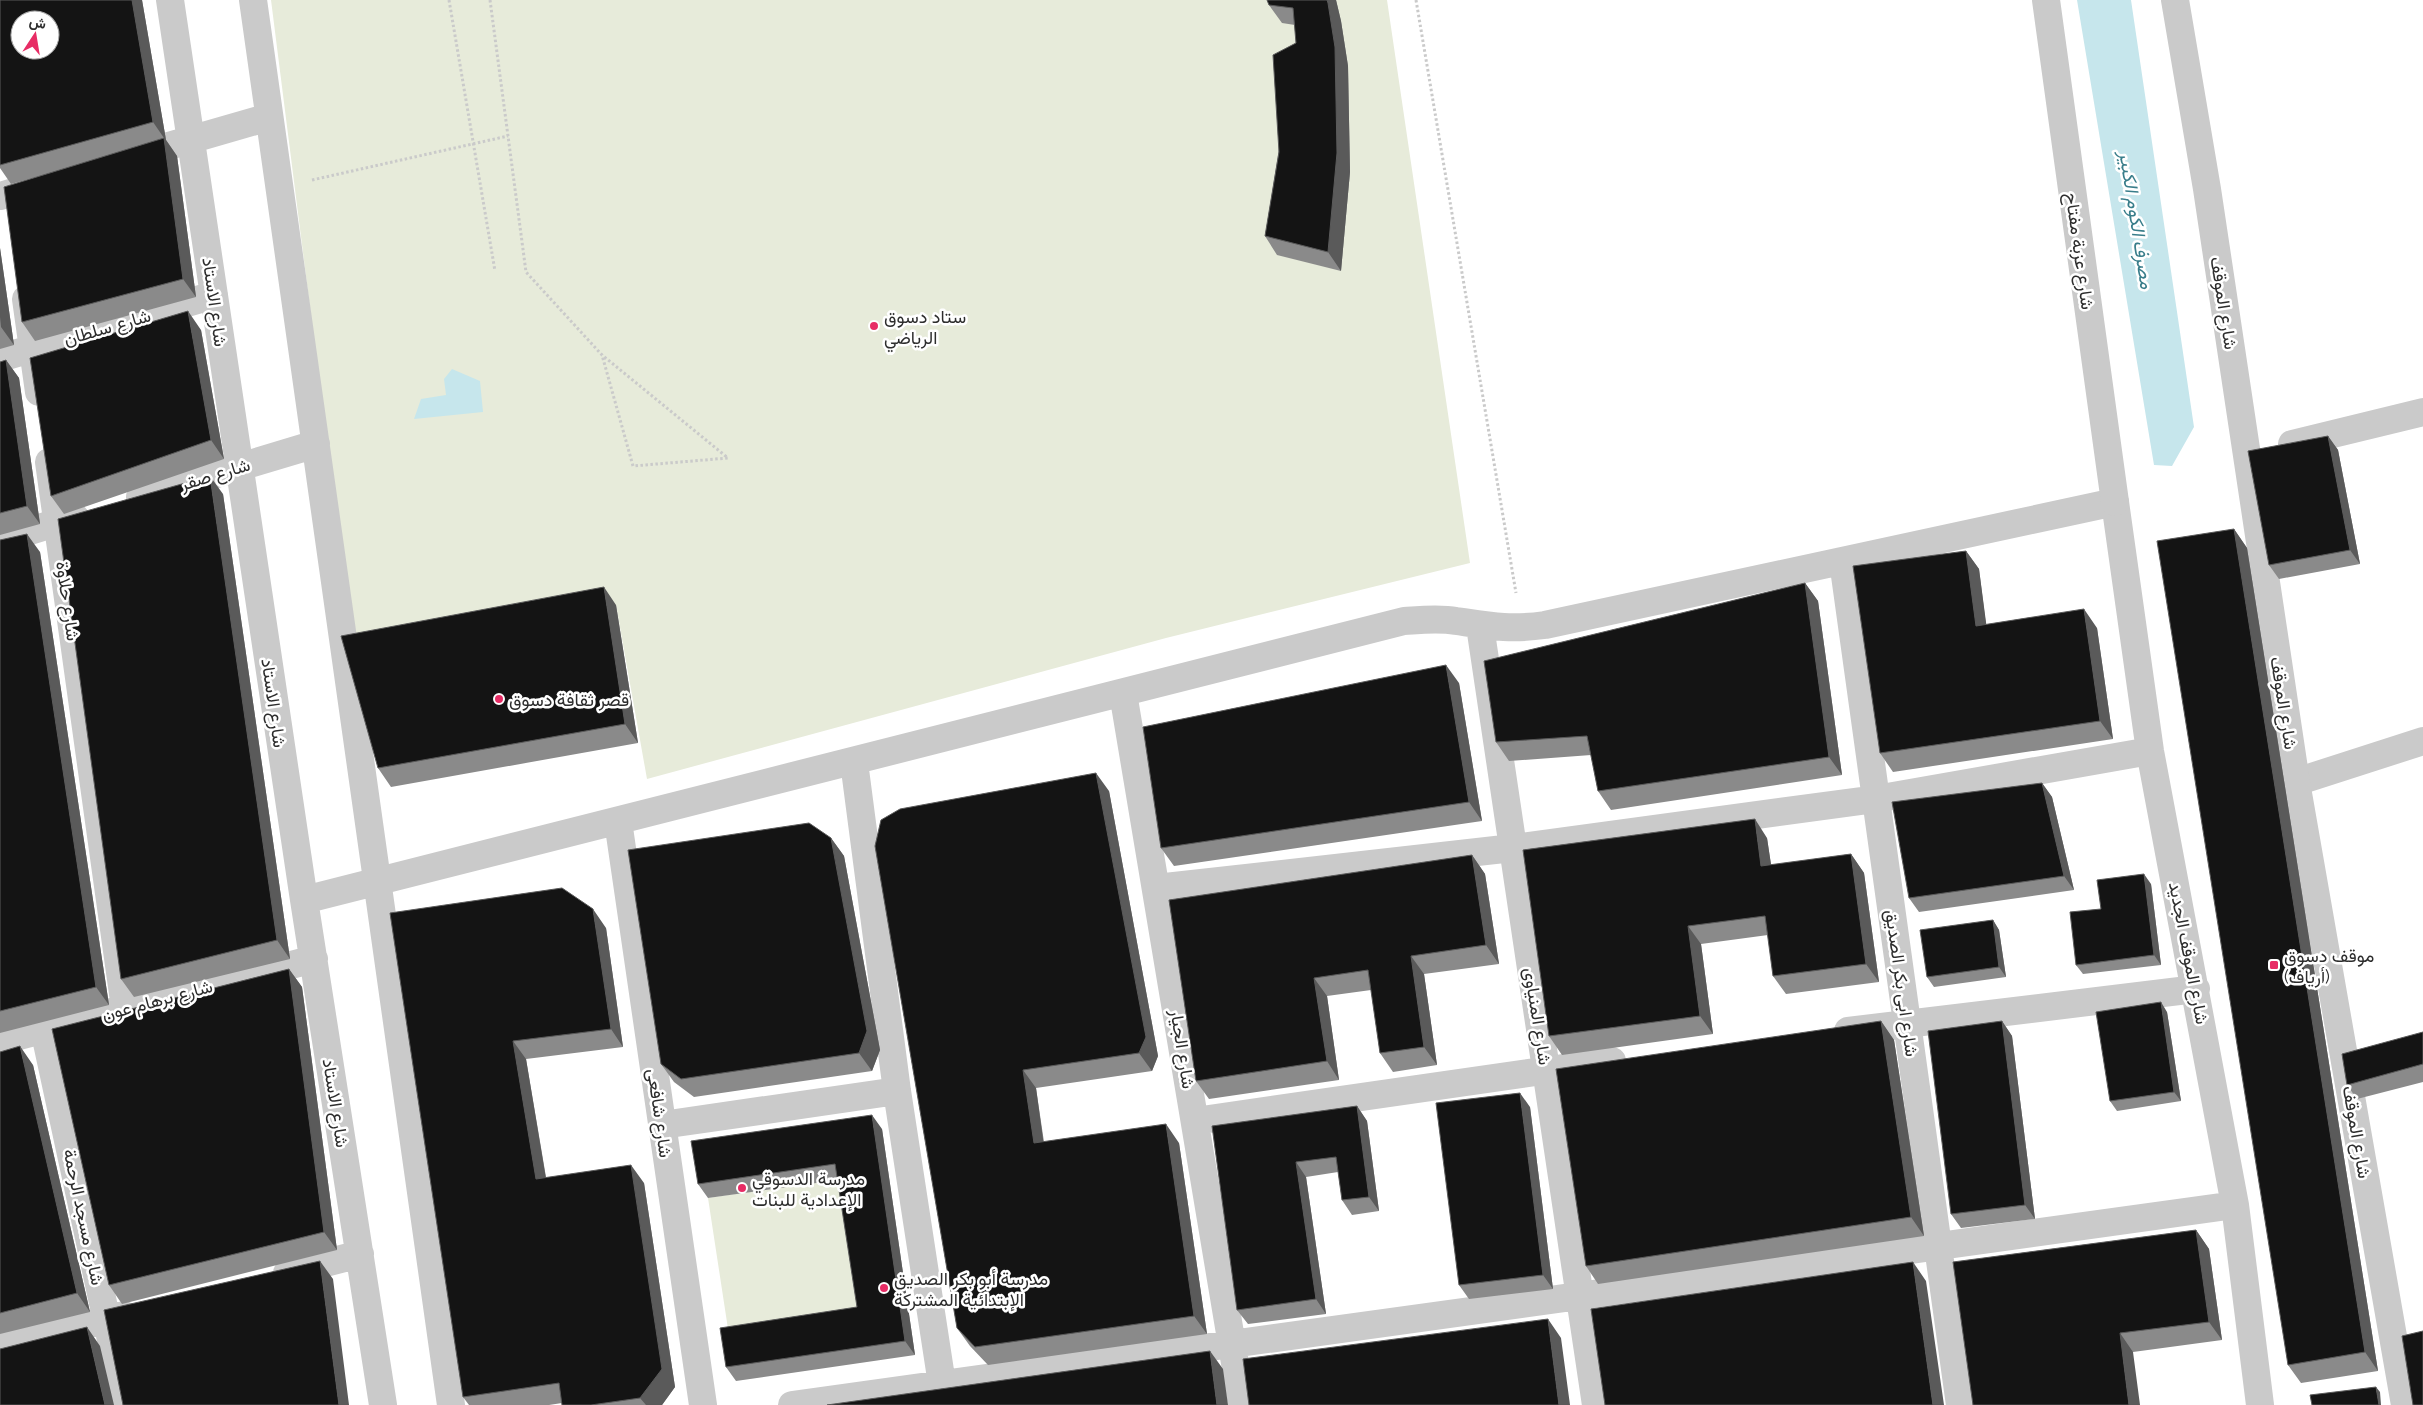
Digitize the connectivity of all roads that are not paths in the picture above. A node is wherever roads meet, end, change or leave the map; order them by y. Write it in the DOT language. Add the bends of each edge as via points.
graph roads {
  1 [pos="170,0"];
  2 [pos="253,0"];
  3 [pos="2046,0"];
  4 [pos="2175,0"];
  5 [pos="269,117"];
  6 [pos="191,138"];
  7 [pos="106,164"];
  8 [pos="68,176"];
  9 [pos="6,195"];
  10 [pos="15,222"];
  11 [pos="22,271"];
  12 [pos="214,295"];
  13 [pos="33,348"];
  14 [pos="0,358"];
  15 [pos="2423,412"];
  16 [pos="316,444"];
  17 [pos="2246,451"];
  18 [pos="239,466"];
  19 [pos="2114,502"];
  20 [pos="57,523"];
  21 [pos="0,540"];
  22 [pos="1843,560"];
  23 [pos="1480,626"];
  24 [pos="1123,693"];
  25 [pos="2423,741"];
  26 [pos="2150,751"];
  27 [pos="854,762"];
  28 [pos="2296,782"];
  29 [pos="1876,799"];
  30 [pos="618,821"];
  31 [pos="1512,848"];
  32 [pos="377,882"];
  33 [pos="1156,888"];
  34 [pos="304,900"];
  35 [pos="314,959"];
  36 [pos="2196,989"];
  37 [pos="124,1008"];
  38 [pos="1908,1024"];
  39 [pos="44,1029"];
  40 [pos="1820,1035"];
  41 [pos="0,1041"];
  42 [pos="2371,1056"];
  43 [pos="1634,1059"];
  44 [pos="2345,1063"];
  45 [pos="1546,1070"];
  46 [pos="897,1091"];
  47 [pos="1195,1121"];
  48 [pos="662,1125"];
  49 [pos="2235,1205"];
  50 [pos="1939,1245"];
  51 [pos="360,1254"];
  52 [pos="266,1278"];
  53 [pos="1580,1295"];
  54 [pos="144,1310"];
  55 [pos="106,1319"];
  56 [pos="1232,1343"];
  57 [pos="0,1346"];
  58 [pos="942,1384"];
  59 [pos="125,1405"];
  60 [pos="384,1405"];
  61 [pos="451,1405"];
  62 [pos="703,1405"];
  63 [pos="792,1405"];
  64 [pos="1242,1405"];
  65 [pos="1596,1405"];
  66 [pos="1960,1405"];
  67 [pos="2260,1405"];
  68 [pos="2405,1405"];
  1 -- 6 [label="street, شارع الاستاد"];
  2 -- 5 [label="street"];
  3 -- 19 [label="street, شارع عزبة مفتاح"];
  4 -- 17 [label="street, شارع الموقف"];
  5 -- 6 [label="street"];
  5 -- 16 [label="street"];
  6 -- 7 [label="street"];
  6 -- 12 [label="street, شارع الاستاد"];
  8 -- 9 [label="street"];
  9 -- 10 [label="street"];
  11 -- 13 [label="street, شارع حلاوة"];
  12 -- 13 [label="street, شارع سلطان"];
  12 -- 18 [label="street, شارع الاستاد"];
  13 -- 14 [label="street, شارع سلطان"];
  13 -- 20 [label="street, شارع حلاوة"];
  15 -- 17 [label="street" via="2323,438"];
  16 -- 18 [label="street, شارع صقر"];
  16 -- 32 [label="street"];
  17 -- 28 [label="street, شارع الموقف"];
  18 -- 20 [label="street, شارع صقر"];
  18 -- 34 [label="street, شارع الاستاد"];
  19 -- 22 [label="street"];
  19 -- 26 [label="street, شارع الموقف الجديد"];
  20 -- 21 [label="street, شارع صقر"];
  20 -- 37 [label="street, شارع حلاوة"];
  22 -- 23 [label="street" via="1522,628"];
  22 -- 29 [label="street, شارع ابى بكر الصديق"];
  23 -- 24 [label="street" via="1455,621 1404,621"];
  23 -- 31 [label="street, شارع المنياوى"];
  24 -- 27 [label="street"];
  24 -- 33 [label="street, شارع الجيار"];
  25 -- 28 [label="street"];
  26 -- 29 [label="street"];
  26 -- 36 [label="street, شارع الموقف الجديد"];
  27 -- 30 [label="street"];
  27 -- 46 [label="street"];
  28 -- 44 [label="street, شارع الموقف"];
  29 -- 31 [label="street"];
  29 -- 38 [label="street, شارع ابى بكر الصديق"];
  30 -- 32 [label="street"];
  30 -- 48 [label="street, شارع شافعى"];
  31 -- 33 [label="street"];
  31 -- 45 [label="street, شارع المنياوى"];
  32 -- 34 [label="street"];
  32 -- 61 [label="street"];
  33 -- 47 [label="street, شارع الجيار"];
  34 -- 35 [label="street, شارع الاستاد"];
  35 -- 37 [label="street, شارع برهام عون"];
  35 -- 51 [label="street, شارع الاستاد"];
  36 -- 38 [label="street"];
  36 -- 49 [label="street, شارع الموقف الجديد"];
  37 -- 39 [label="street, شارع برهام عون"];
  38 -- 40 [label="street"];
  38 -- 50 [label="street, شارع ابى بكر الصديق"];
  39 -- 41 [label="street, شارع برهام عون"];
  39 -- 55 [label="street, شارع مسجد الرحمة"];
  42 -- 44 [label="street"];
  43 -- 45 [label="street"];
  44 -- 68 [label="street, شارع الموقف"];
  45 -- 47 [label="street"];
  45 -- 53 [label="street, شارع المنياوى"];
  46 -- 48 [label="street"];
  46 -- 58 [label="street"];
  47 -- 56 [label="street, شارع الجيار"];
  48 -- 62 [label="street, شارع شافعى"];
  49 -- 50 [label="street"];
  49 -- 67 [label="street, شارع الموقف الجديد"];
  50 -- 53 [label="street"];
  50 -- 66 [label="street, شارع ابى بكر الصديق"];
  51 -- 52 [label="street"];
  51 -- 60 [label="street, شارع الاستاد"];
  53 -- 56 [label="street"];
  53 -- 65 [label="street, شارع المنياوى"];
  54 -- 55 [label="street"];
  55 -- 57 [label="street"];
  55 -- 59 [label="street, شارع مسجد الرحمة"];
  56 -- 58 [label="street"];
  56 -- 64 [label="street, شارع الجيار"];
  58 -- 63 [label="street"];
}
